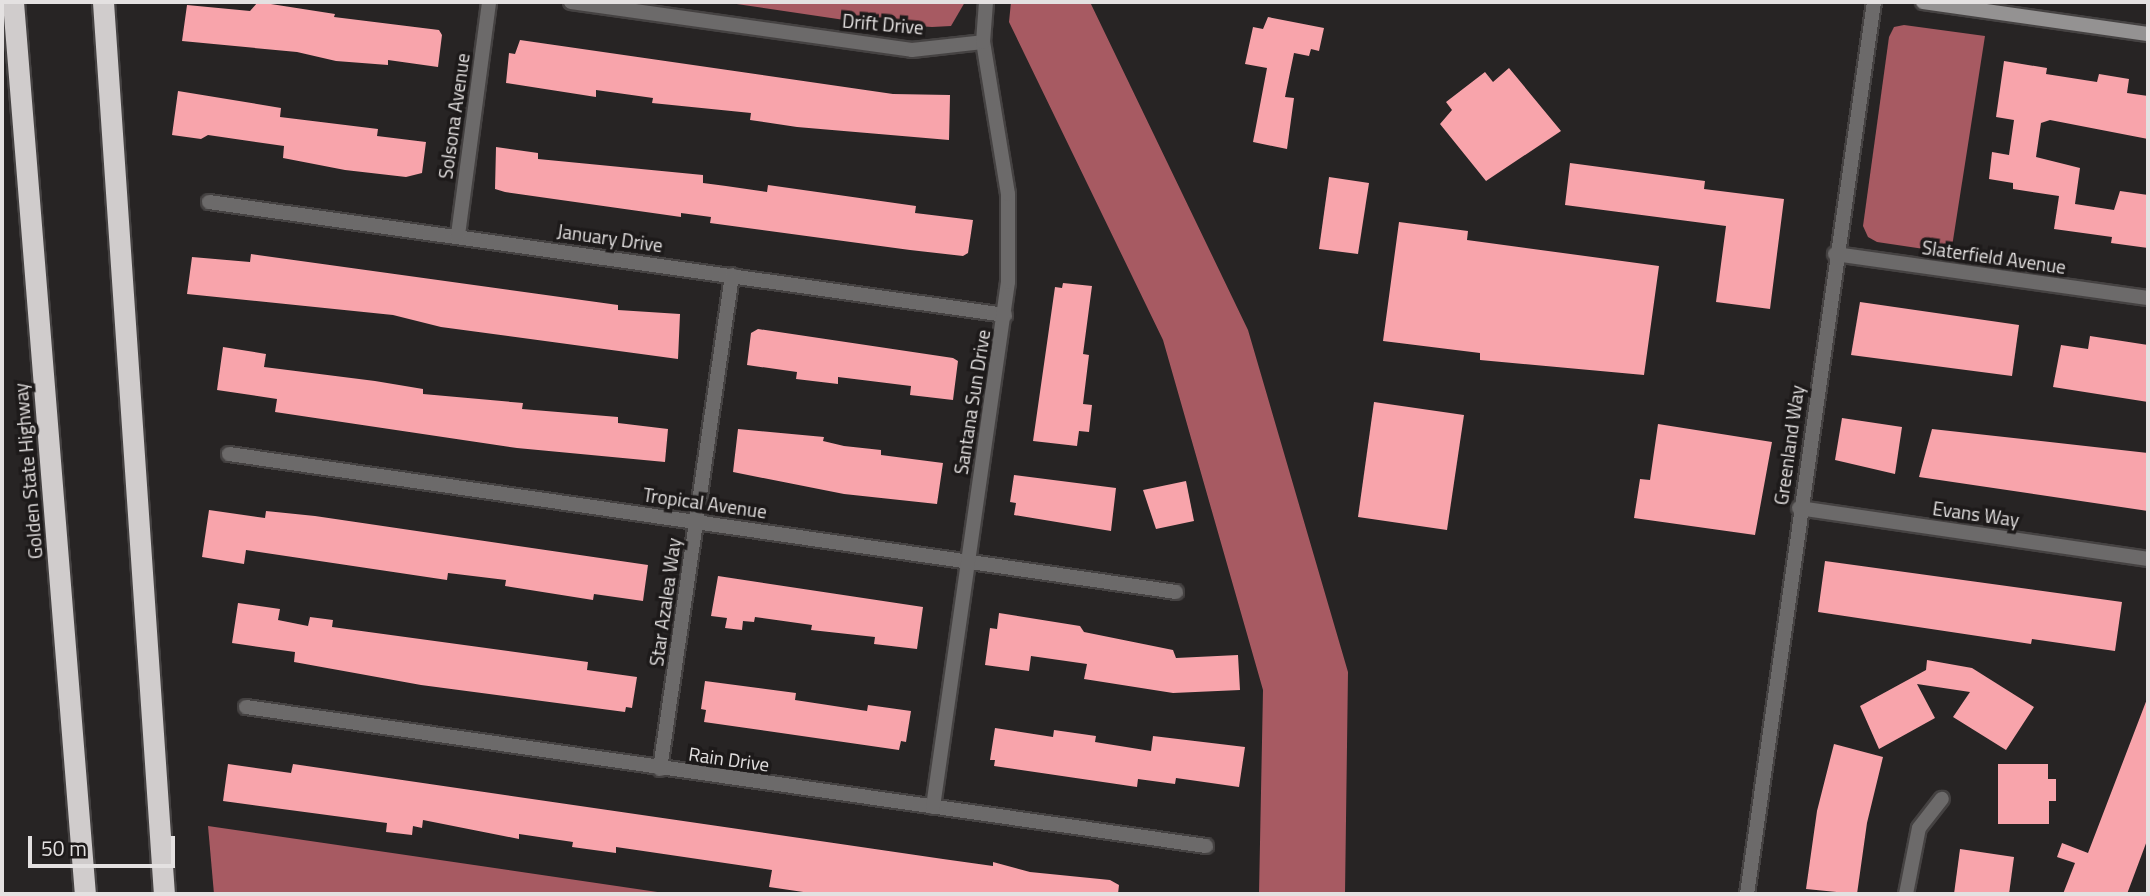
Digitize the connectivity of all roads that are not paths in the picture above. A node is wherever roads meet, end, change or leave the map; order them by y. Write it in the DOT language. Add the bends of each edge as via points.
graph roads {
  1 [pos="13,2"];
  2 [pos="103,2"];
  3 [pos="489,2"];
  4 [pos="571,2"];
  5 [pos="986,2"];
  6 [pos="1874,2"];
  7 [pos="1923,2"];
  8 [pos="2148,34"];
  9 [pos="983,43"];
  10 [pos="209,202"];
  11 [pos="458,235"];
  12 [pos="1835,254"];
  13 [pos="732,275"];
  14 [pos="2148,298"];
  15 [pos="1004,315"];
  16 [pos="229,454"];
  17 [pos="1799,508"];
  18 [pos="696,521"];
  19 [pos="2148,559"];
  20 [pos="968,561"];
  21 [pos="1175,592"];
  22 [pos="246,707"];
  23 [pos="660,769"];
  24 [pos="1942,799"];
  25 [pos="933,807"];
  26 [pos="1206,846"];
  27 [pos="85,894"];
  28 [pos="164,894"];
  29 [pos="1747,894"];
  30 [pos="1906,894"];
  1 -- 27 [label="highway, Golden State Highway"];
  2 -- 28 [label="highway"];
  3 -- 11 [label="street, Solsona Avenue"];
  4 -- 9 [label="street, Drift Drive" via="912,50"];
  5 -- 9 [label="street, Santana Sun Drive"];
  6 -- 12 [label="street, Greenland Way"];
  7 -- 8 [label="street"];
  9 -- 15 [label="street, Santana Sun Drive" via="1008,194 1011,234"];
  10 -- 11 [label="street, January Drive"];
  11 -- 13 [label="street, January Drive"];
  12 -- 14 [label="street, Slaterfield Avenue"];
  12 -- 17 [label="street, Greenland Way"];
  13 -- 15 [label="street, January Drive"];
  13 -- 18 [label="street, Star Azalea Way"];
  15 -- 20 [label="street, Santana Sun Drive"];
  16 -- 18 [label="street, Tropical Avenue"];
  17 -- 19 [label="street, Evans Way"];
  17 -- 29 [label="street, Greenland Way"];
  18 -- 20 [label="street, Tropical Avenue"];
  18 -- 23 [label="street, Star Azalea Way"];
  20 -- 21 [label="street, Tropical Avenue"];
  20 -- 25 [label="street, Santana Sun Drive"];
  22 -- 23 [label="street, Rain Drive"];
  23 -- 25 [label="street, Rain Drive"];
  24 -- 30 [label="street" via="1919,828"];
  25 -- 26 [label="street, Rain Drive"];
}
